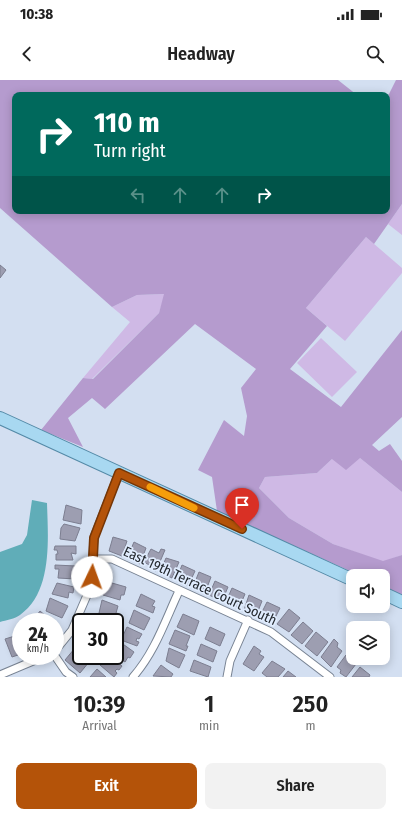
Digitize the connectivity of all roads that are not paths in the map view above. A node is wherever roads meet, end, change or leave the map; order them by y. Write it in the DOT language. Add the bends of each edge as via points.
graph roads {
  1 [pos="0,418"];
  2 [pos="119,473"];
  3 [pos="93,559"];
  4 [pos="346,577"];
  5 [pos="179,591"];
  6 [pos="390,596"];
  7 [pos="402,602"];
  8 [pos="248,620"];
  9 [pos="64,640"];
  10 [pos="24,665"];
  11 [pos="61,665"];
  12 [pos="0,675"];
  13 [pos="73,677"];
  14 [pos="133,677"];
  15 [pos="227,677"];
  16 [pos="330,677"];
  1 -- 2 [label="main road"];
  2 -- 3 [label="street" via="94,538"];
  2 -- 4 [label="main road"];
  3 -- 5 [label="street, East 19th Terrace Court South" via="112,559"];
  3 -- 9 [label="street" via="92,586 79,617"];
  5 -- 8 [label="street, East 19th Terrace Court South"];
  5 -- 14 [label="street" via="154,647"];
  6 -- 7 [label="main road"];
  8 -- 15 [label="street" via="230,661"];
  8 -- 16 [label="street, East 19th Terrace Court South" via="271,632"];
  10 -- 12 [label="street"];
  11 -- 13 [label="street"];
}
